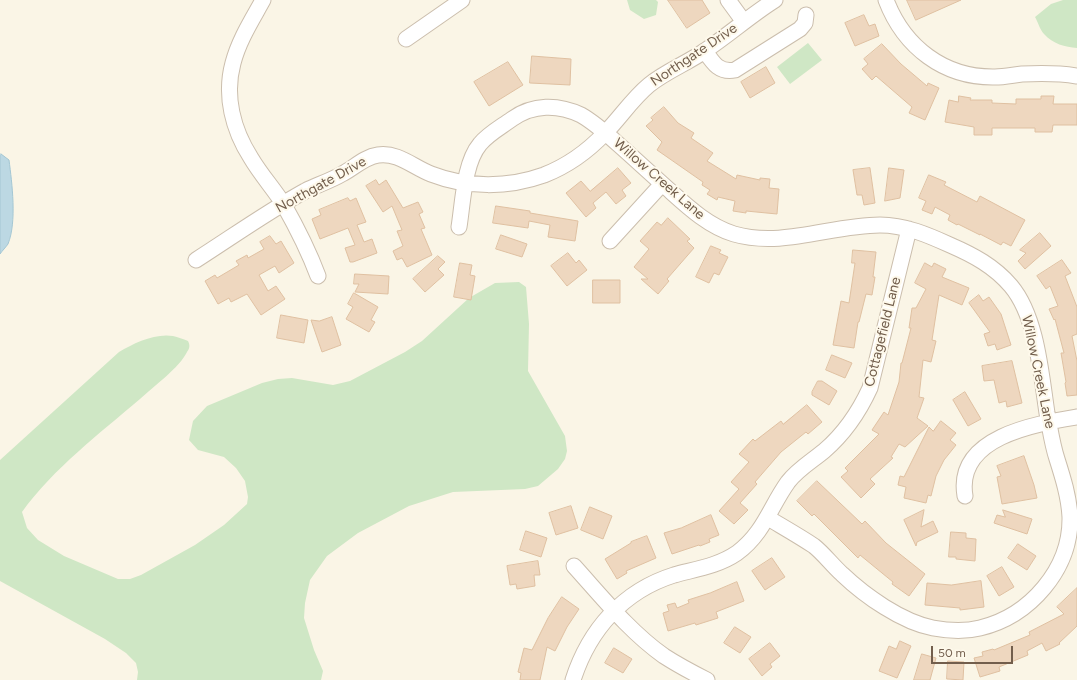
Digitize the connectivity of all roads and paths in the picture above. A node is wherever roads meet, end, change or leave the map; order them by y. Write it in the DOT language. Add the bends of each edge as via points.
graph roads {
  1 [pos="263,0"];
  2 [pos="462,0"];
  3 [pos="728,0"];
  4 [pos="775,0"];
  5 [pos="886,0"];
  6 [pos="806,15"];
  7 [pos="744,22"];
  8 [pos="406,39"];
  9 [pos="705,50"];
  10 [pos="1077,76"];
  11 [pos="606,133"];
  12 [pos="466,183"];
  13 [pos="662,184"];
  14 [pos="283,205"];
  15 [pos="459,227"];
  16 [pos="909,229"];
  17 [pos="610,241"];
  18 [pos="196,260"];
  19 [pos="318,276"];
  20 [pos="1077,417"];
  21 [pos="1049,422"];
  22 [pos="965,496"];
  23 [pos="768,518"];
  24 [pos="1073,530"];
  25 [pos="574,566"];
  26 [pos="614,610"];
  27 [pos="574,680"];
  28 [pos="707,680"];
  1 -- 14 [label="street" via="240,43 233,63 230,106 242,144"];
  2 -- 8 [label="street"];
  3 -- 7 [label="street"];
  4 -- 7 [label="street, Northgate Drive"];
  5 -- 10 [label="street" via="896,22 913,44 946,67 994,77 1042,73"];
  6 -- 9 [label="street" via="800,29 735,70 721,69"];
  7 -- 9 [label="street, Northgate Drive"];
  9 -- 11 [label="street, Northgate Drive" via="649,85"];
  11 -- 12 [label="street, Northgate Drive" via="577,158 545,175 496,185"];
  11 -- 12 [label="street, Willow Creek Lane" via="580,115 566,110 550,107 528,110 482,141 472,157"];
  11 -- 13 [label="street, Willow Creek Lane"];
  12 -- 14 [label="street, Northgate Drive" via="430,174 399,157 378,155 305,191"];
  12 -- 15 [label="street, Willow Creek Lane"];
  13 -- 16 [label="street, Willow Creek Lane" via="706,221 751,238 783,237 865,226 895,226"];
  13 -- 17 [label="street"];
  14 -- 18 [label="street, Northgate Drive"];
  14 -- 19 [label="street"];
  16 -- 21 [label="street, Willow Creek Lane" via="986,263 1016,292 1024,305 1033,333"];
  16 -- 23 [label="street, Cottagefield Lane" via="874,374 863,404 840,436 788,482"];
  20 -- 21 [label="street"];
  21 -- 22 [label="street" via="1002,437 980,452 966,471 963,487"];
  21 -- 24 [label="street, Willow Creek Lane" via="1053,446 1066,487"];
  23 -- 24 [label="street, Willow Creek Lane" via="813,546 852,583 887,608 929,628 964,631 981,628 1012,615 1025,606 1048,583"];
  23 -- 26 [label="street, Cottagefield Lane" via="737,553 709,566 658,582"];
  25 -- 26 [label="street"];
  26 -- 27 [label="street, Cottagefield Lane" via="591,639"];
  26 -- 28 [label="street" via="664,656"];
}
